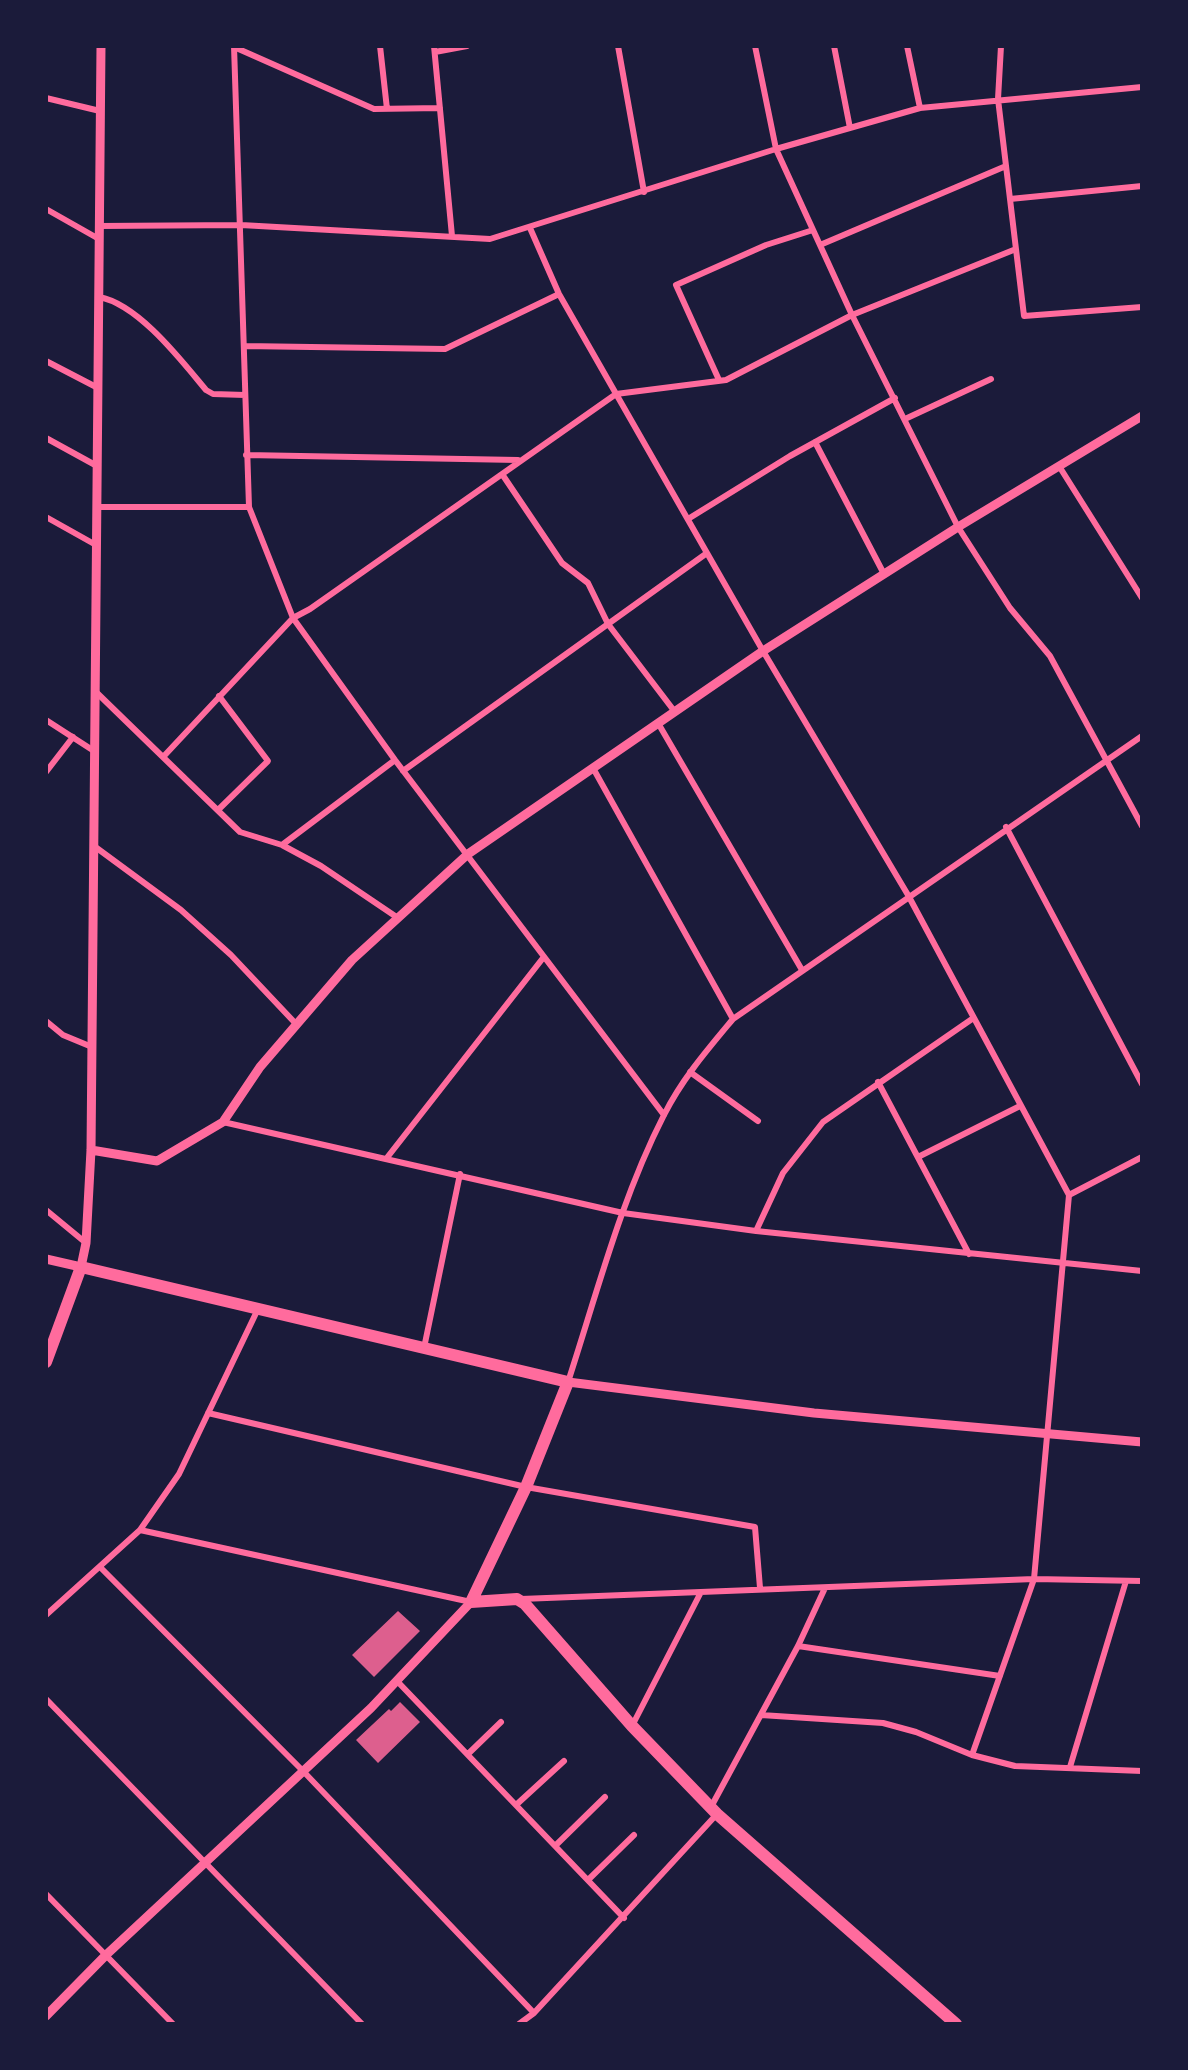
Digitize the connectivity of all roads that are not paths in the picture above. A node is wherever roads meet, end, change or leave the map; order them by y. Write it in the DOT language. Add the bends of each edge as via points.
graph roads {
  1 [pos="101,46"];
  2 [pos="380,46"];
  3 [pos="467,46"];
  4 [pos="618,46"];
  5 [pos="755,46"];
  6 [pos="834,46"];
  7 [pos="907,46"];
  8 [pos="1001,46"];
  9 [pos="234,47"];
  10 [pos="434,49"];
  11 [pos="1142,87"];
  12 [pos="46,98"];
  13 [pos="998,99"];
  14 [pos="440,108"];
  15 [pos="920,108"];
  16 [pos="387,109"];
  17 [pos="100,111"];
  18 [pos="850,128"];
  19 [pos="776,149"];
  20 [pos="1006,166"];
  21 [pos="1142,186"];
  22 [pos="644,192"];
  23 [pos="1010,199"];
  24 [pos="46,209"];
  25 [pos="241,225"];
  26 [pos="99,226"];
  27 [pos="530,228"];
  28 [pos="813,230"];
  29 [pos="452,236"];
  30 [pos="99,238"];
  31 [pos="820,245"];
  32 [pos="1016,249"];
  33 [pos="560,294"];
  34 [pos="99,297"];
  35 [pos="1142,307"];
  36 [pos="852,315"];
  37 [pos="244,346"];
  38 [pos="46,361"];
  39 [pos="990,379"];
  40 [pos="719,380"];
  41 [pos="98,388"];
  42 [pos="616,394"];
  43 [pos="245,395"];
  44 [pos="895,398"];
  45 [pos="1142,416"];
  46 [pos="905,419"];
  47 [pos="46,438"];
  48 [pos="816,442"];
  49 [pos="246,455"];
  50 [pos="519,460"];
  51 [pos="97,466"];
  52 [pos="1059,466"];
  53 [pos="502,474"];
  54 [pos="97,507"];
  55 [pos="249,507"];
  56 [pos="46,517"];
  57 [pos="688,519"];
  58 [pos="958,527"];
  59 [pos="96,545"];
  60 [pos="707,553"];
  61 [pos="884,574"];
  62 [pos="1142,598"];
  63 [pos="293,618"];
  64 [pos="608,624"];
  65 [pos="763,651"];
  66 [pos="95,691"];
  67 [pos="219,696"];
  68 [pos="675,712"];
  69 [pos="46,720"];
  70 [pos="658,723"];
  71 [pos="1142,736"];
  72 [pos="73,738"];
  73 [pos="94,751"];
  74 [pos="164,756"];
  75 [pos="1106,759"];
  76 [pos="395,760"];
  77 [pos="593,768"];
  78 [pos="403,771"];
  79 [pos="46,772"];
  80 [pos="218,810"];
  81 [pos="1142,826"];
  82 [pos="1006,827"];
  83 [pos="282,845"];
  84 [pos="94,846"];
  85 [pos="468,854"];
  86 [pos="908,895"];
  87 [pos="398,918"];
  88 [pos="543,958"];
  89 [pos="801,970"];
  90 [pos="733,1019"];
  91 [pos="972,1019"];
  92 [pos="46,1021"];
  93 [pos="297,1025"];
  94 [pos="92,1047"];
  95 [pos="690,1072"];
  96 [pos="878,1082"];
  97 [pos="1142,1084"];
  98 [pos="1020,1106"];
  99 [pos="664,1115"];
  100 [pos="758,1121"];
  101 [pos="223,1122"];
  102 [pos="91,1150"];
  103 [pos="918,1157"];
  104 [pos="1142,1157"];
  105 [pos="386,1159"];
  106 [pos="460,1174"];
  107 [pos="1069,1195"];
  108 [pos="46,1210"];
  109 [pos="623,1212"];
  110 [pos="756,1231"];
  111 [pos="86,1243"];
  112 [pos="969,1254"];
  113 [pos="46,1259"];
  114 [pos="1064,1262"];
  115 [pos="81,1267"];
  116 [pos="1142,1270"];
  117 [pos="258,1309"];
  118 [pos="424,1348"];
  119 [pos="46,1362"];
  120 [pos="568,1382"];
  121 [pos="208,1413"];
  122 [pos="1049,1433"];
  123 [pos="1142,1442"];
  124 [pos="526,1488"];
  125 [pos="140,1530"];
  126 [pos="101,1568"];
  127 [pos="1034,1579"];
  128 [pos="1126,1581"];
  129 [pos="1142,1581"];
  130 [pos="760,1588"];
  131 [pos="825,1588"];
  132 [pos="700,1594"];
  133 [pos="517,1599"];
  134 [pos="471,1602"];
  135 [pos="46,1615"];
  136 [pos="798,1646"];
  137 [pos="1000,1676"];
  138 [pos="397,1681"];
  139 [pos="46,1699"];
  140 [pos="761,1715"];
  141 [pos="501,1722"];
  142 [pos="632,1726"];
  143 [pos="468,1754"];
  144 [pos="972,1755"];
  145 [pos="564,1761"];
  146 [pos="1070,1767"];
  147 [pos="303,1771"];
  148 [pos="1142,1771"];
  149 [pos="605,1797"];
  150 [pos="516,1805"];
  151 [pos="714,1811"];
  152 [pos="634,1835"];
  153 [pos="555,1846"];
  154 [pos="205,1863"];
  155 [pos="588,1880"];
  156 [pos="46,1894"];
  157 [pos="624,1918"];
  158 [pos="106,1955"];
  159 [pos="534,2013"];
  160 [pos="46,2016"];
  161 [pos="173,2024"];
  162 [pos="362,2024"];
  163 [pos="519,2024"];
  164 [pos="956,2024"];
  1 -- 17 [label="street"];
  2 -- 16 [label="street"];
  3 -- 10 [label="street"];
  4 -- 22 [label="street"];
  5 -- 19 [label="street"];
  6 -- 18 [label="street"];
  7 -- 15 [label="street"];
  8 -- 13 [label="street"];
  9 -- 16 [label="street" via="374,109"];
  9 -- 25 [label="street"];
  10 -- 14 [label="street"];
  11 -- 13 [label="street"];
  12 -- 17 [label="street"];
  13 -- 15 [label="street"];
  13 -- 20 [label="street"];
  14 -- 16 [label="street"];
  14 -- 29 [label="street"];
  15 -- 18 [label="street"];
  17 -- 26 [label="street"];
  18 -- 19 [label="street"];
  19 -- 22 [label="street"];
  19 -- 28 [label="street"];
  20 -- 23 [label="street"];
  20 -- 31 [label="street"];
  21 -- 23 [label="street"];
  22 -- 27 [label="street"];
  23 -- 32 [label="street"];
  24 -- 30 [label="street"];
  25 -- 26 [label="street"];
  25 -- 29 [label="street"];
  25 -- 37 [label="street"];
  26 -- 30 [label="street"];
  27 -- 29 [label="street" via="490,239"];
  27 -- 33 [label="street"];
  28 -- 31 [label="street"];
  28 -- 40 [label="street" via="766,245 676,285"];
  30 -- 34 [label="street"];
  31 -- 36 [label="street"];
  32 -- 35 [label="street" via="1024,316"];
  32 -- 36 [label="street"];
  33 -- 37 [label="street" via="445,349"];
  33 -- 42 [label="street"];
  34 -- 41 [label="street"];
  34 -- 43 [label="street" via="113,299 165,342 206,390 213,394"];
  36 -- 40 [label="street" via="726,380"];
  36 -- 44 [label="street"];
  37 -- 43 [label="street"];
  38 -- 41 [label="street"];
  39 -- 46 [label="street"];
  40 -- 42 [label="street"];
  41 -- 51 [label="street"];
  42 -- 50 [label="street"];
  42 -- 57 [label="street"];
  43 -- 49 [label="street"];
  44 -- 46 [label="street"];
  44 -- 48 [label="street"];
  45 -- 52 [label="street"];
  46 -- 58 [label="street"];
  47 -- 51 [label="street"];
  48 -- 57 [label="street"];
  48 -- 61 [label="street"];
  49 -- 50 [label="street"];
  49 -- 55 [label="street"];
  50 -- 53 [label="street"];
  51 -- 54 [label="street"];
  52 -- 58 [label="street"];
  52 -- 62 [label="street"];
  53 -- 63 [label="street"];
  53 -- 64 [label="street" via="562,563 588,582"];
  54 -- 55 [label="street"];
  54 -- 59 [label="street"];
  55 -- 63 [label="street"];
  56 -- 59 [label="street"];
  57 -- 60 [label="street"];
  58 -- 61 [label="street"];
  58 -- 75 [label="street" via="1010,608 1050,656"];
  59 -- 66 [label="street"];
  60 -- 64 [label="street"];
  60 -- 65 [label="street"];
  61 -- 65 [label="street"];
  63 -- 67 [label="street"];
  63 -- 76 [label="street"];
  64 -- 68 [label="street"];
  64 -- 78 [label="street"];
  65 -- 68 [label="street"];
  65 -- 86 [label="street"];
  66 -- 73 [label="street"];
  66 -- 74 [label="street"];
  67 -- 74 [label="street"];
  67 -- 80 [label="street" via="268,761"];
  68 -- 70 [label="street"];
  69 -- 72 [label="street"];
  70 -- 77 [label="street"];
  70 -- 89 [label="street"];
  71 -- 75 [label="street"];
  72 -- 73 [label="street"];
  72 -- 79 [label="street"];
  73 -- 84 [label="street"];
  74 -- 80 [label="street"];
  75 -- 81 [label="street"];
  75 -- 82 [label="street"];
  76 -- 78 [label="street"];
  76 -- 83 [label="street"];
  77 -- 85 [label="street"];
  77 -- 90 [label="street"];
  78 -- 85 [label="street"];
  80 -- 83 [label="street" via="240,832"];
  82 -- 86 [label="street"];
  82 -- 97 [label="street"];
  83 -- 87 [label="street"];
  84 -- 93 [label="street" via="181,910 231,955"];
  84 -- 94 [label="street"];
  85 -- 87 [label="street"];
  85 -- 88 [label="street"];
  86 -- 89 [label="street"];
  86 -- 91 [label="street"];
  87 -- 93 [label="street" via="352,960"];
  88 -- 99 [label="street"];
  88 -- 105 [label="street"];
  89 -- 90 [label="street"];
  90 -- 95 [label="street"];
  91 -- 96 [label="street"];
  91 -- 98 [label="street"];
  92 -- 94 [label="street" via="63,1035"];
  93 -- 101 [label="street" via="260,1067"];
  94 -- 102 [label="street"];
  95 -- 99 [label="street"];
  95 -- 100 [label="street"];
  96 -- 103 [label="street"];
  96 -- 110 [label="street" via="823,1122 783,1173"];
  98 -- 103 [label="street"];
  98 -- 107 [label="street"];
  99 -- 109 [label="street"];
  101 -- 102 [label="street" via="158,1161"];
  101 -- 105 [label="street"];
  102 -- 111 [label="street"];
  103 -- 112 [label="street"];
  104 -- 107 [label="street"];
  105 -- 106 [label="street"];
  106 -- 109 [label="street"];
  106 -- 118 [label="street"];
  107 -- 114 [label="street"];
  108 -- 111 [label="street"];
  109 -- 110 [label="street"];
  109 -- 120 [label="street"];
  110 -- 112 [label="street"];
  111 -- 115 [label="street"];
  112 -- 114 [label="street"];
  113 -- 115 [label="street"];
  114 -- 116 [label="street"];
  114 -- 122 [label="street"];
  115 -- 117 [label="main road"];
  115 -- 119 [label="main road"];
  117 -- 118 [label="main road"];
  117 -- 121 [label="street"];
  118 -- 120 [label="main road"];
  120 -- 122 [label="street" via="814,1413"];
  120 -- 124 [label="main road"];
  121 -- 124 [label="street"];
  121 -- 125 [label="street" via="178,1474"];
  122 -- 123 [label="street"];
  122 -- 127 [label="street"];
  124 -- 130 [label="street" via="755,1527"];
  124 -- 134 [label="main road"];
  125 -- 126 [label="street"];
  125 -- 134 [label="street"];
  126 -- 135 [label="street"];
  126 -- 147 [label="street"];
  127 -- 128 [label="street"];
  127 -- 131 [label="street"];
  127 -- 137 [label="street"];
  128 -- 129 [label="street"];
  128 -- 146 [label="street"];
  130 -- 131 [label="street"];
  130 -- 132 [label="street"];
  131 -- 136 [label="street"];
  132 -- 133 [label="street"];
  132 -- 142 [label="street"];
  133 -- 134 [label="main road"];
  133 -- 142 [label="main road"];
  134 -- 138 [label="street"];
  136 -- 137 [label="street"];
  136 -- 140 [label="street"];
  137 -- 144 [label="street"];
  138 -- 143 [label="street"];
  138 -- 147 [label="street"];
  139 -- 154 [label="street"];
  140 -- 144 [label="street" via="884,1723"];
  140 -- 151 [label="street"];
  141 -- 143 [label="street"];
  142 -- 151 [label="main road"];
  143 -- 150 [label="street"];
  144 -- 146 [label="street" via="1015,1766"];
  145 -- 150 [label="street"];
  146 -- 148 [label="street"];
  147 -- 154 [label="street"];
  147 -- 159 [label="street"];
  149 -- 153 [label="street"];
  150 -- 153 [label="street"];
  151 -- 157 [label="street"];
  151 -- 164 [label="main road"];
  152 -- 155 [label="street"];
  153 -- 155 [label="street"];
  154 -- 158 [label="street"];
  154 -- 162 [label="street"];
  155 -- 157 [label="street"];
  156 -- 158 [label="street"];
  157 -- 159 [label="street"];
  158 -- 160 [label="street"];
  158 -- 161 [label="street"];
  159 -- 163 [label="street"];
}
